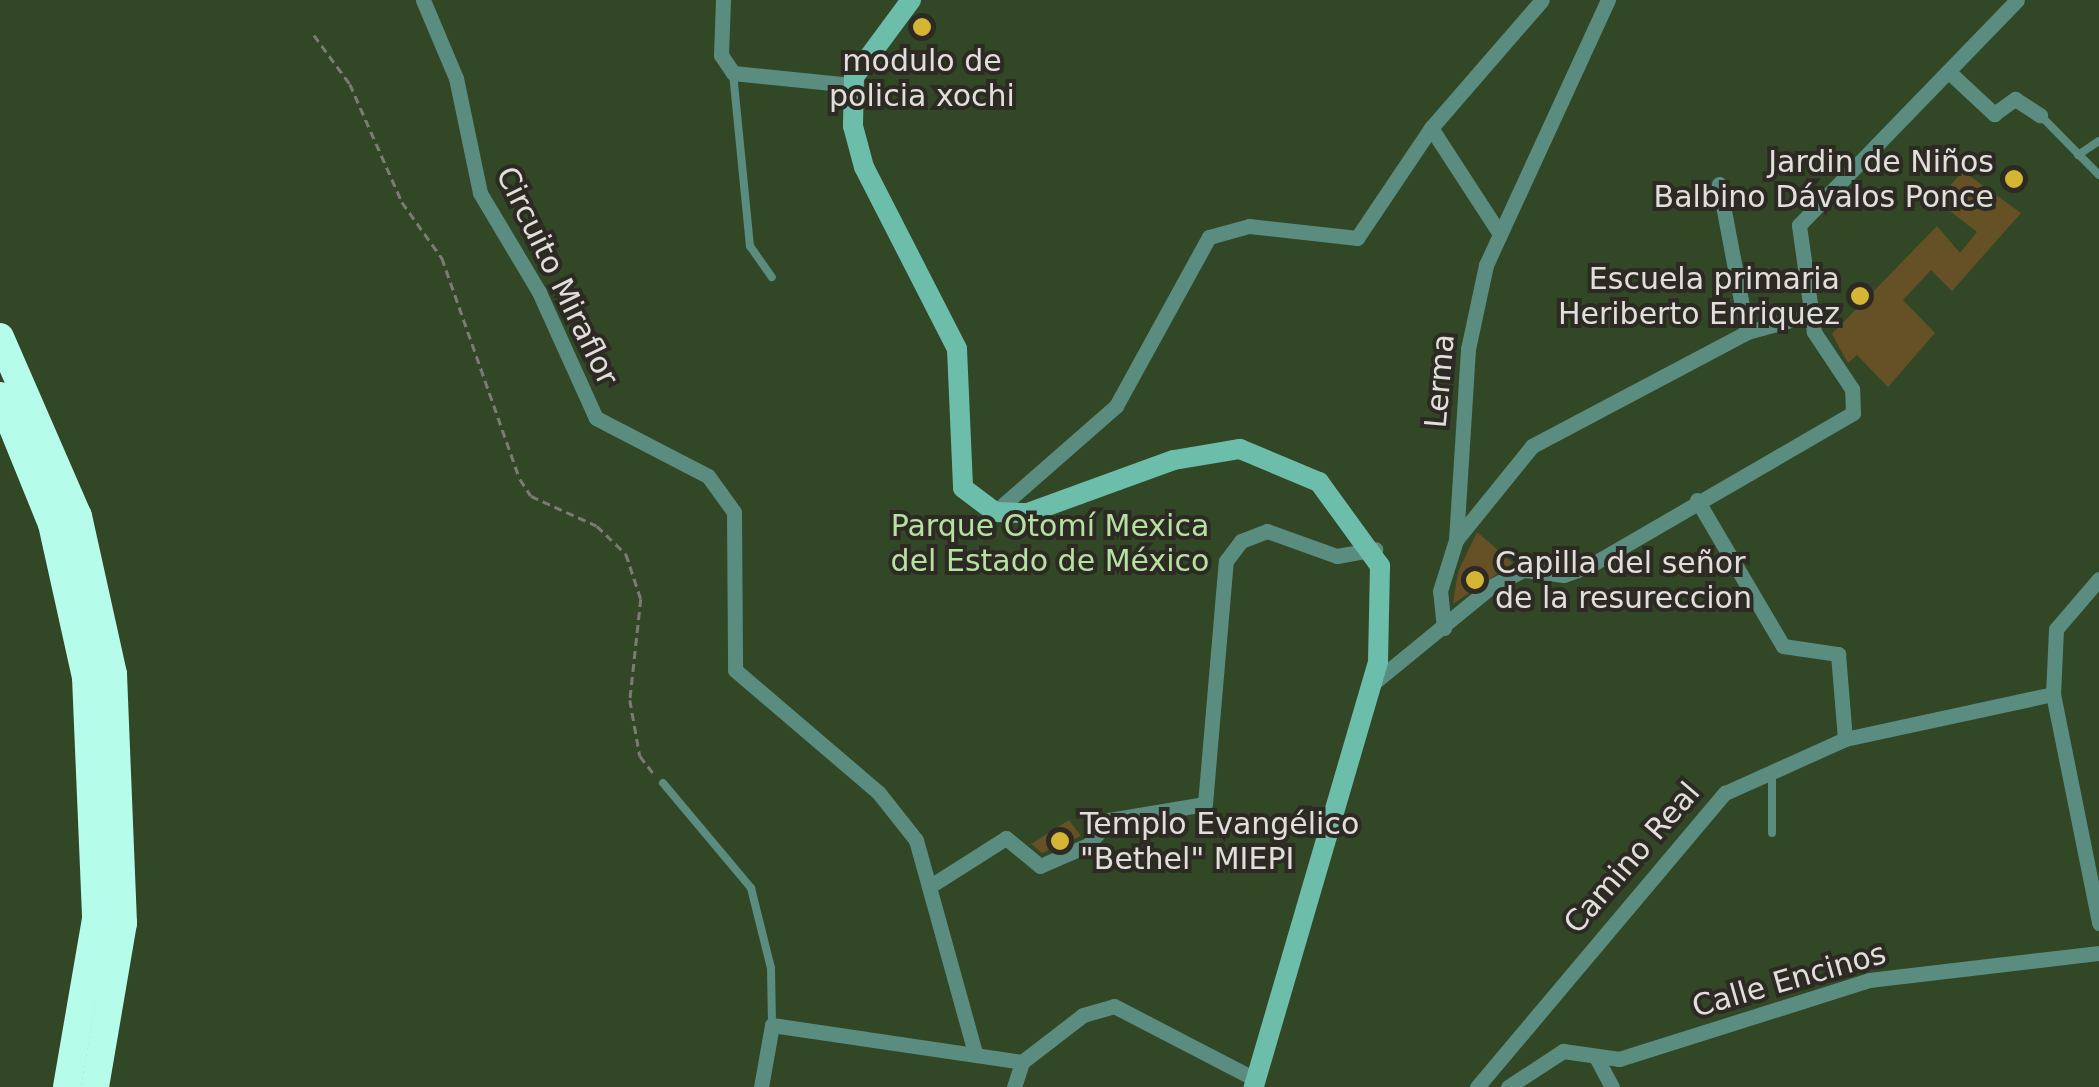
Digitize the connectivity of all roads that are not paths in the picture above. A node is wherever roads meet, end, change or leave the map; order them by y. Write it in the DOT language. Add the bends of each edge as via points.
graph roads {
  1 [pos="423,0"];
  2 [pos="722,0"];
  3 [pos="911,0"];
  4 [pos="1542,0"];
  5 [pos="1608,0"];
  6 [pos="2017,0"];
  7 [pos="1949,72"];
  8 [pos="734,73"];
  9 [pos="851,85"];
  10 [pos="2040,115"];
  11 [pos="1431,128"];
  12 [pos="2099,141"];
  13 [pos="2078,155"];
  14 [pos="2099,174"];
  15 [pos="1719,184"];
  16 [pos="1498,230"];
  17 [pos="772,277"];
  18 [pos="1809,314"];
  19 [pos="1747,332"];
  20 [pos="0,337"];
  21 [pos="0,396"];
  22 [pos="1697,500"];
  23 [pos="995,512"];
  24 [pos="1456,540"];
  25 [pos="1375,549"];
  26 [pos="2099,580"];
  27 [pos="1444,628"];
  28 [pos="1371,685"];
  29 [pos="2052,694"];
  30 [pos="1845,739"];
  31 [pos="1772,769"];
  32 [pos="663,783"];
  33 [pos="1772,833"];
  34 [pos="935,883"];
  35 [pos="2099,923"];
  36 [pos="2099,953"];
  37 [pos="772,1025"];
  38 [pos="974,1049"];
  39 [pos="1596,1057"];
  40 [pos="1022,1062"];
  41 [pos="1255,1084"];
  42 [pos="66,1087"];
  43 [pos="95,1087"];
  44 [pos="762,1087"];
  45 [pos="1014,1087"];
  46 [pos="1477,1087"];
  47 [pos="1508,1087"];
  48 [pos="1612,1087"];
  1 -- 34 [label="street, Circuito Miraflor" via="456,78 480,193 539,292 596,418 708,476 734,512 734,670 900,814"];
  2 -- 8 [label="street" via="721,55"];
  3 -- 9 [label="main road"];
  4 -- 11 [label="street"];
  5 -- 16 [label="street, Lerma"];
  6 -- 7 [label="street"];
  7 -- 10 [label="street" via="1994,114 2015,99"];
  7 -- 18 [label="street" via="1799,224"];
  8 -- 9 [label="street"];
  8 -- 17 [label="lane" via="750,246"];
  9 -- 23 [label="main road" via="864,167 957,349 964,399 958,473"];
  10 -- 13 [label="lane"];
  11 -- 16 [label="street"];
  11 -- 23 [label="street" via="1350,241 1250,226 1208,237 1116,406"];
  12 -- 13 [label="lane"];
  13 -- 14 [label="lane"];
  15 -- 19 [label="street"];
  16 -- 24 [label="street, Lerma" via="1468,349"];
  18 -- 19 [label="street"];
  18 -- 22 [label="street" via="1852,390 1853,413"];
  19 -- 24 [label="street" via="1532,446"];
  20 -- 43 [label="highway" via="78,516 112,674 123,922"];
  21 -- 42 [label="highway" via="52,524 86,677 96,920"];
  22 -- 27 [label="street" via="1590,565 1564,575 1524,570 1492,586"];
  22 -- 30 [label="street" via="1783,646 1838,654"];
  23 -- 25 [label="main road" via="1028,513 1174,460 1240,449 1319,482"];
  24 -- 27 [label="street" via="1440,591"];
  25 -- 28 [label="main road" via="1384,618"];
  25 -- 34 [label="street" via="1337,556 1267,531 1241,540 1226,561 1205,804 1109,820 1088,845 1040,866 1006,838"];
  26 -- 29 [label="street" via="2056,628"];
  27 -- 28 [label="street"];
  28 -- 41 [label="main road"];
  29 -- 30 [label="street, Camino Real"];
  29 -- 35 [label="street"];
  30 -- 31 [label="street, Camino Real"];
  31 -- 33 [label="lane"];
  31 -- 46 [label="street, Camino Real" via="1694,820"];
  32 -- 37 [label="lane" via="750,888 771,968"];
  34 -- 38 [label="street, Circuito Miraflor"];
  36 -- 39 [label="street, Calle Encinos" via="1869,980 1657,1050"];
  37 -- 38 [label="street"];
  37 -- 44 [label="street"];
  38 -- 40 [label="street"];
  39 -- 47 [label="street, Calle Encinos" via="1546,1057"];
  39 -- 48 [label="street"];
  40 -- 41 [label="street" via="1083,1015 1114,1006"];
  40 -- 45 [label="street"];
}
